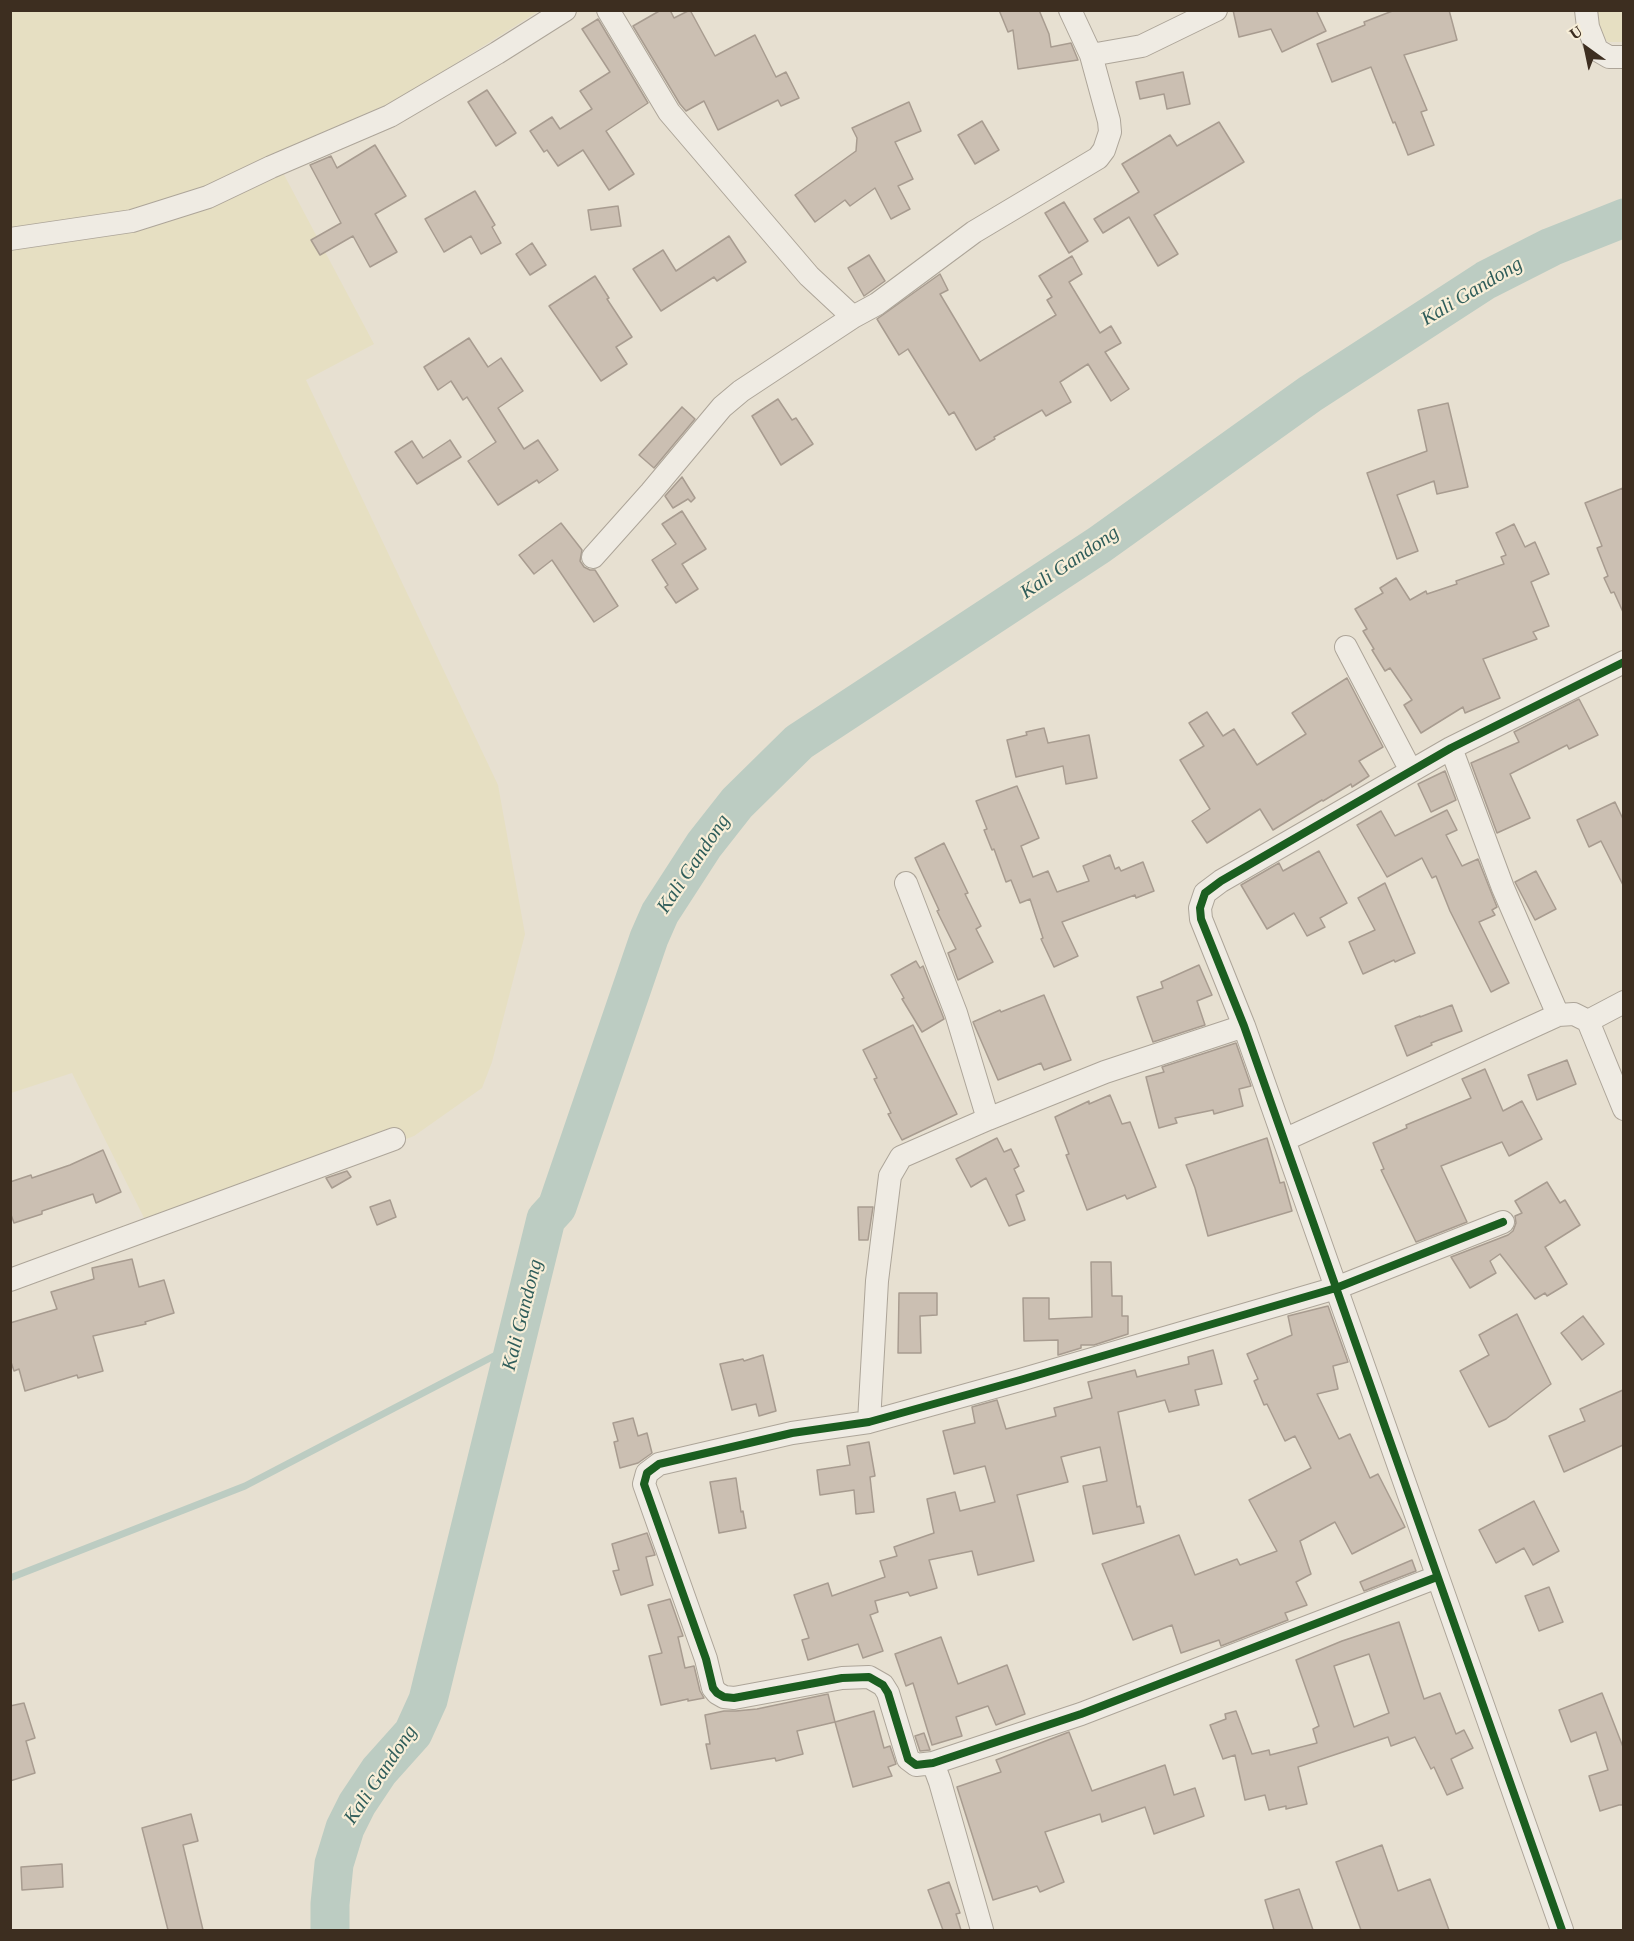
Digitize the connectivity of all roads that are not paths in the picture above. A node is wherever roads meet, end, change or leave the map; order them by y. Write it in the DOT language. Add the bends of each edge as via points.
graph roads {
  1 [pos="565,10"];
  2 [pos="608,10"];
  3 [pos="1070,10"];
  4 [pos="1216,10"];
  5 [pos="1586,10"];
  6 [pos="1091,55"];
  7 [pos="1623,57"];
  8 [pos="10,239"];
  9 [pos="853,317"];
  10 [pos="593,557"];
  11 [pos="1346,647"];
  12 [pos="1623,662"];
  13 [pos="1451,748"];
  14 [pos="1411,771"];
  15 [pos="906,884"];
  16 [pos="1623,1002"];
  17 [pos="1558,1015"];
  18 [pos="1588,1021"];
  19 [pos="1244,1026"];
  20 [pos="1623,1109"];
  21 [pos="988,1119"];
  22 [pos="394,1139"];
  23 [pos="1284,1140"];
  24 [pos="1503,1222"];
  25 [pos="10,1280"];
  26 [pos="1336,1288"];
  27 [pos="869,1422"];
  28 [pos="1437,1578"];
  29 [pos="933,1763"];
  30 [pos="982,1930"];
  31 [pos="1562,1930"];
  1 -- 8 [label="street" via="390,116 208,197 132,221"];
  2 -- 9 [label="street" via="669,112 808,276"];
  3 -- 6 [label="street"];
  4 -- 6 [label="street" via="1142,46"];
  5 -- 7 [label="street" via="1587,27 1597,50 1609,57"];
  6 -- 9 [label="street" via="1110,132 1098,158 974,232 877,304"];
  9 -- 10 [label="street" via="723,407"];
  11 -- 14 [label="street"];
  12 -- 13 [label="street"];
  13 -- 14 [label="street"];
  13 -- 17 [label="street" via="1503,888"];
  14 -- 19 [label="street" via="1213,887 1200,908 1201,919"];
  15 -- 21 [label="street" via="956,1013"];
  16 -- 18 [label="street"];
  17 -- 18 [label="street" via="1574,1014"];
  17 -- 23 [label="street"];
  18 -- 20 [label="street"];
  19 -- 21 [label="street" via="1105,1072"];
  19 -- 23 [label="street"];
  21 -- 27 [label="street" via="901,1157 890,1176 877,1281"];
  22 -- 25 [label="street"];
  23 -- 26 [label="street"];
  24 -- 26 [label="street"];
  26 -- 27 [label="street"];
  26 -- 28 [label="street"];
  27 -- 29 [label="street" via="792,1433 659,1464 646,1473 644,1484 717,1693 734,1698 842,1678 868,1677 883,1685 888,1693 908,1759 916,1765"];
  28 -- 29 [label="street" via="1082,1714"];
  28 -- 31 [label="street"];
  29 -- 30 [label="street"];
}
